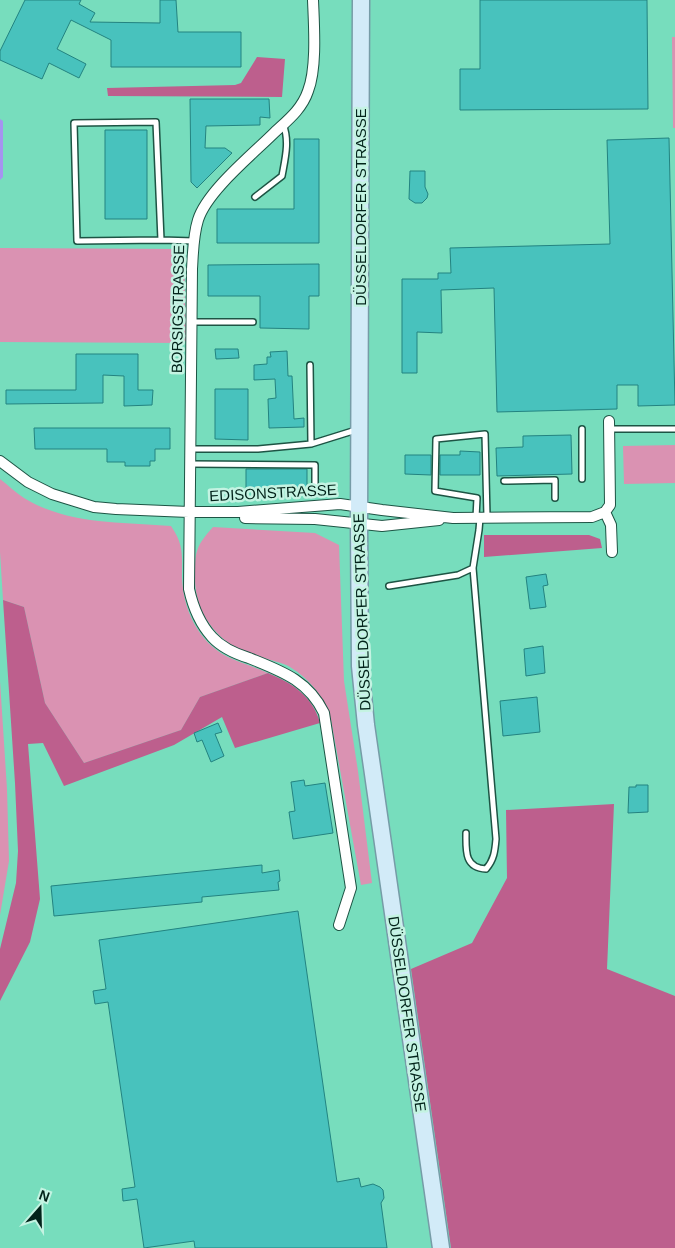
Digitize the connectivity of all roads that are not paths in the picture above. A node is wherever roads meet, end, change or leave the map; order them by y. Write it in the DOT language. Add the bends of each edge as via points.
graph roads {
  1 [pos="313,0"];
  2 [pos="361,0"];
  3 [pos="284,124"];
  4 [pos="255,197"];
  5 [pos="161,240"];
  6 [pos="194,241"];
  7 [pos="192,322"];
  8 [pos="254,322"];
  9 [pos="310,365"];
  10 [pos="609,425"];
  11 [pos="582,429"];
  12 [pos="675,429"];
  13 [pos="359,430"];
  14 [pos="311,444"];
  15 [pos="190,450"];
  16 [pos="0,461"];
  17 [pos="190,464"];
  18 [pos="582,479"];
  19 [pos="504,481"];
  20 [pos="315,488"];
  21 [pos="556,498"];
  22 [pos="359,506"];
  23 [pos="189,512"];
  24 [pos="605,512"];
  25 [pos="453,518"];
  26 [pos="481,518"];
  27 [pos="358,524"];
  28 [pos="612,552"];
  29 [pos="473,568"];
  30 [pos="389,586"];
  31 [pos="466,833"];
  32 [pos="339,925"];
  33 [pos="441,1248"];
  1 -- 3 [label="street, BORSIGSTRASSE" via="311,83 302,104"];
  2 -- 13 [label="main road, DÜSSELDORFER STRASSE"];
  3 -- 4 [label="lane" via="287,134 282,176"];
  3 -- 6 [label="street, BORSIGSTRASSE" via="209,200 198,219"];
  5 -- 5 [label="lane" via="77,242 74,123 156,122"];
  5 -- 6 [label="lane"];
  6 -- 7 [label="street, BORSIGSTRASSE"];
  7 -- 8 [label="lane"];
  7 -- 15 [label="street, BORSIGSTRASSE"];
  9 -- 14 [label="lane"];
  10 -- 12 [label="lane"];
  10 -- 24 [label="street" via="610,505"];
  11 -- 18 [label="lane"];
  13 -- 14 [label="lane"];
  13 -- 22 [label="main road, DÜSSELDORFER STRASSE"];
  14 -- 15 [label="lane"];
  15 -- 17 [label="street, BORSIGSTRASSE"];
  16 -- 23 [label="street, EDISONSTRASSE" via="28,482 70,500 116,509"];
  17 -- 20 [label="lane" via="315,465"];
  17 -- 23 [label="street, BORSIGSTRASSE"];
  19 -- 21 [label="lane" via="555,480"];
  22 -- 23 [label="street, EDISONSTRASSE" via="340,504 246,512"];
  22 -- 25 [label="street, EDISONSTRASSE"];
  22 -- 27 [label="main road, DÜSSELDORFER STRASSE"];
  23 -- 27 [label="street, EDISONSTRASSE"];
  23 -- 32 [label="street, BORSIGSTRASSE" via="188,589 204,627 226,648 294,678 310,691 324,713 351,888"];
  24 -- 26 [label="street" via="592,517"];
  24 -- 28 [label="street" via="611,525"];
  25 -- 26 [label="street"];
  25 -- 27 [label="street, EDISONSTRASSE" via="382,526"];
  26 -- 26 [label="lane" via="485,434 436,439 435,491 477,498"];
  26 -- 29 [label="lane"];
  27 -- 33 [label="main road, DÜSSELDORFER STRASSE" via="360,666 366,725"];
  29 -- 30 [label="lane" via="458,575"];
  29 -- 31 [label="lane" via="496,840 491,863 486,869 478,869 470,863"];
}
